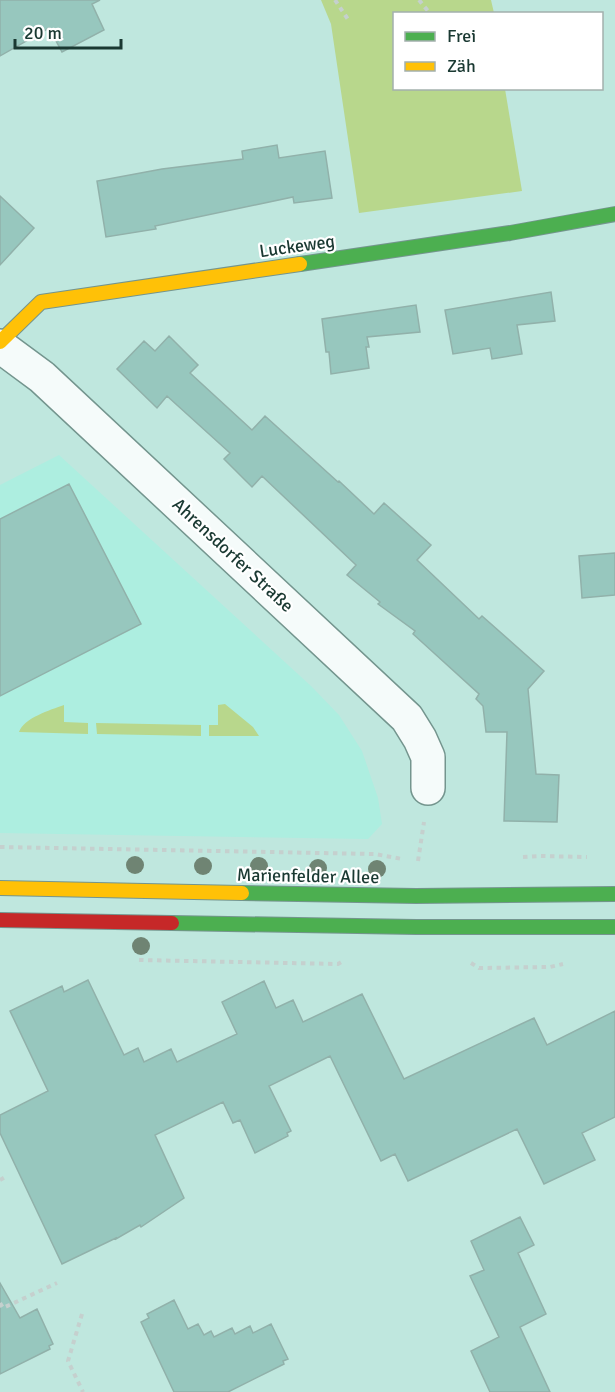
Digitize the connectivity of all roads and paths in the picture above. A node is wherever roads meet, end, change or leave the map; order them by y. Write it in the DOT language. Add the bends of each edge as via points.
graph roads {
  1 [pos="335,0"];
  2 [pos="419,0"];
  3 [pos="428,11"];
  4 [pos="349,21"];
  5 [pos="615,214"];
  6 [pos="0,344"];
  7 [pos="428,788"];
  8 [pos="0,847"];
  9 [pos="418,861"];
  10 [pos="0,888"];
  11 [pos="615,894"];
  12 [pos="0,920"];
  13 [pos="615,927"];
  14 [pos="139,960"];
  15 [pos="338,964"];
  16 [pos="57,1283"];
  17 [pos="0,1303"];
  18 [pos="82,1314"];
  19 [pos="83,1392"];
  1 -- 4 [label="path"];
  2 -- 3 [label="path"];
  5 -- 6 [label="main road, Luckeweg" via="41,302"];
  6 -- 7 [label="street, Ahrensdorfer Straße" via="42,377 407,718 428,757"];
  8 -- 9 [label="path" via="375,854"];
  10 -- 11 [label="main road, Marienfelder Allee" via="416,896"];
  12 -- 13 [label="main road"];
  14 -- 15 [label="path"];
  16 -- 17 [label="path" via="3,1308"];
  18 -- 19 [label="path" via="68,1361"];
}
